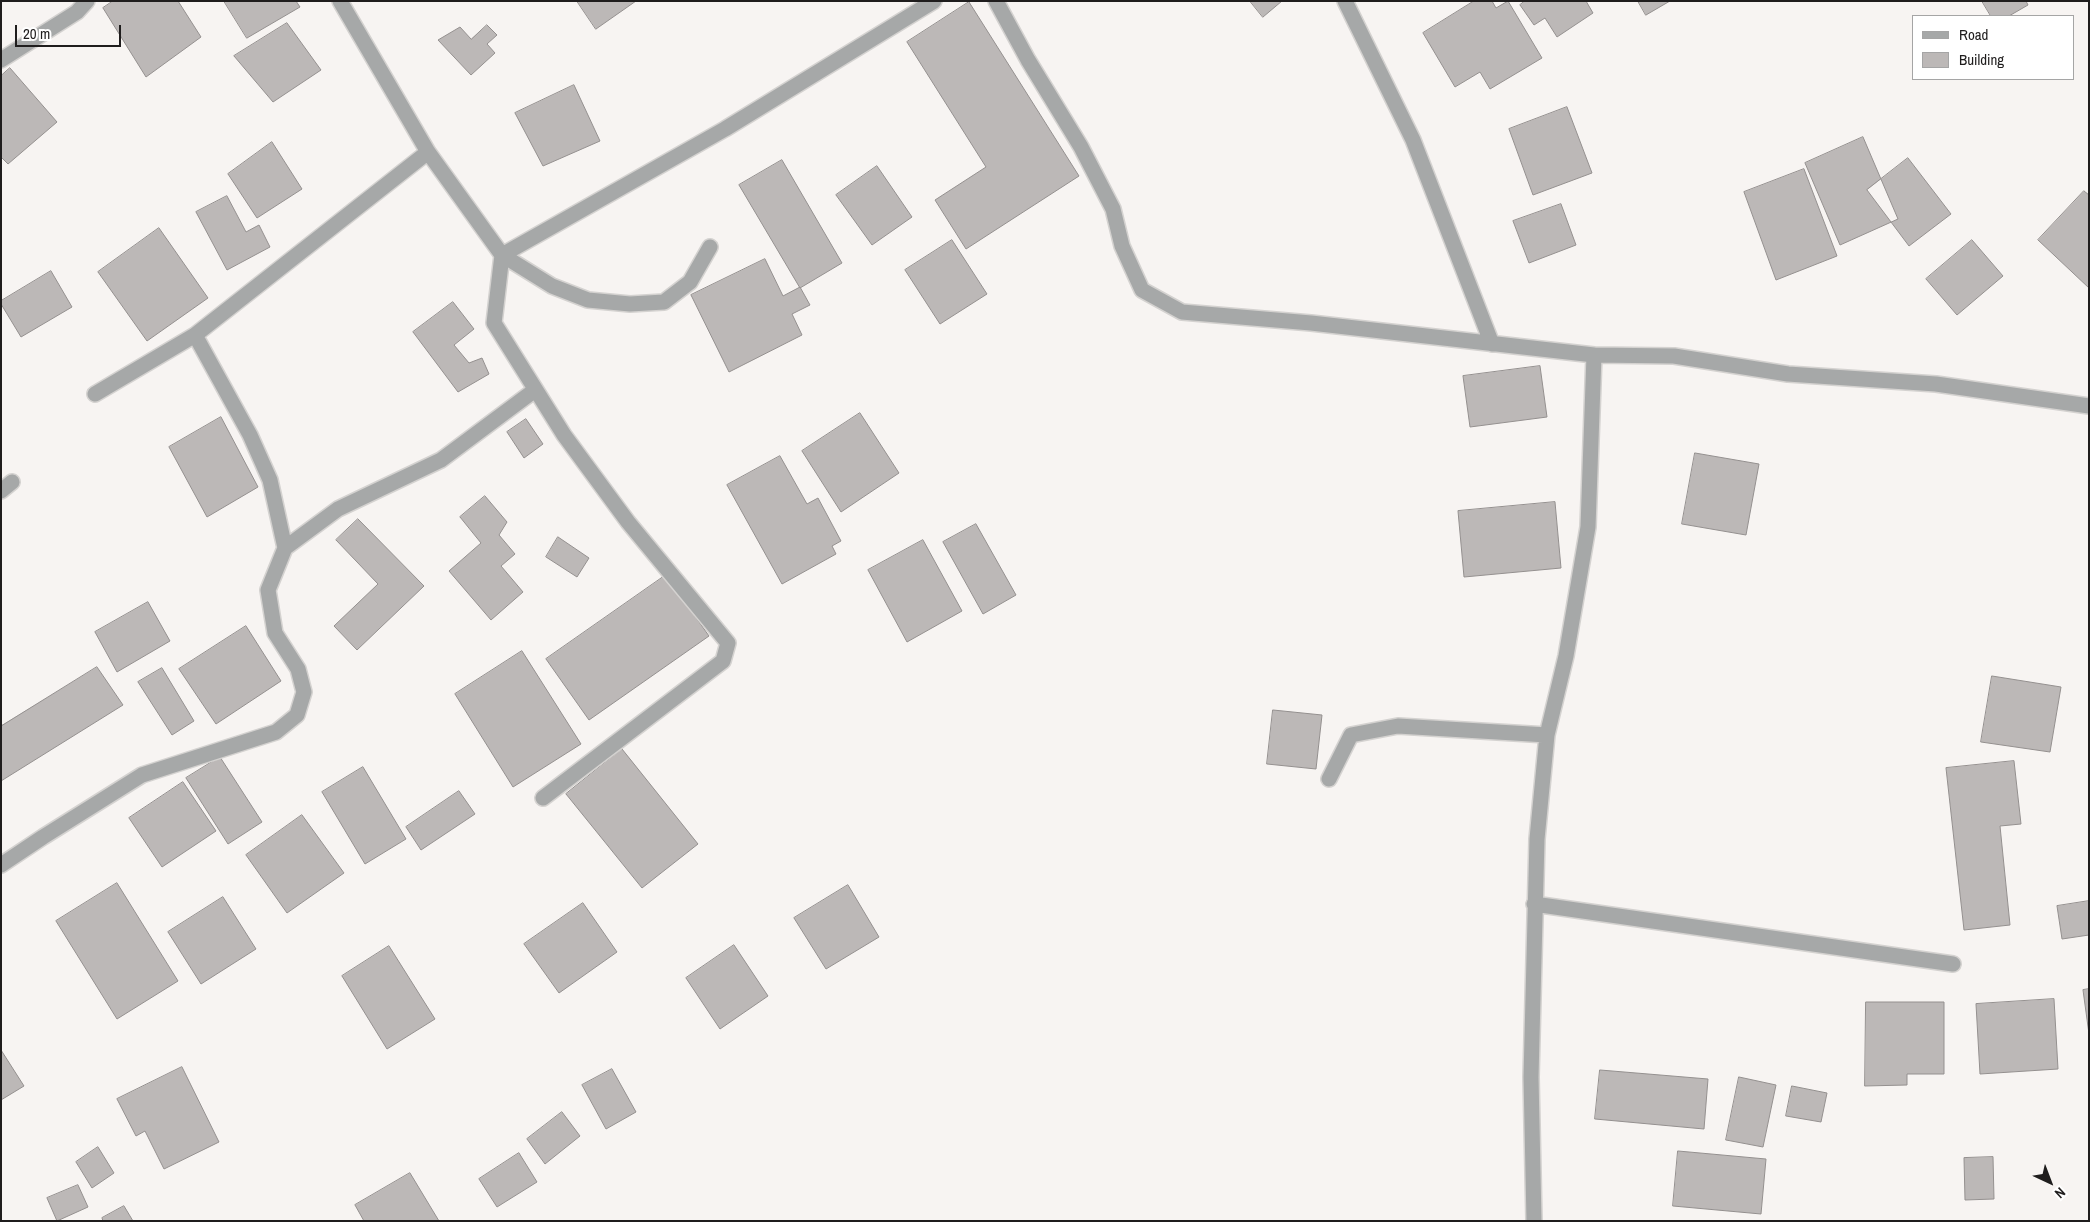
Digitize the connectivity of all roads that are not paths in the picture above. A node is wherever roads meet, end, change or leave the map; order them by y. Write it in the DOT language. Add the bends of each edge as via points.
graph roads {
  1 [pos="87,1"];
  2 [pos="340,1"];
  3 [pos="934,1"];
  4 [pos="996,1"];
  5 [pos="1345,1"];
  6 [pos="1,60"];
  7 [pos="428,152"];
  8 [pos="710,247"];
  9 [pos="502,255"];
  10 [pos="195,335"];
  11 [pos="1492,344"];
  12 [pos="1594,355"];
  13 [pos="535,390"];
  14 [pos="95,394"];
  15 [pos="2089,406"];
  16 [pos="285,548"];
  17 [pos="1547,735"];
  18 [pos="1329,778"];
  19 [pos="543,798"];
  20 [pos="1,866"];
  21 [pos="1534,904"];
  22 [pos="1953,964"];
  23 [pos="1534,1221"];
  1 -- 6 [label="street" via="77,12"];
  2 -- 7 [label="street"];
  3 -- 9 [label="street" via="725,129"];
  4 -- 11 [label="street" via="1081,147 1113,209 1122,246 1142,290 1182,312"];
  5 -- 11 [label="street" via="1413,140"];
  7 -- 9 [label="street"];
  7 -- 10 [label="street"];
  8 -- 9 [label="street" via="690,282 664,302 630,304 588,300 552,286"];
  9 -- 13 [label="street" via="494,323"];
  10 -- 14 [label="street"];
  10 -- 16 [label="street" via="250,435 270,480"];
  11 -- 12 [label="street"];
  12 -- 15 [label="street" via="1674,356 1788,374 1936,384"];
  12 -- 17 [label="street" via="1588,527 1566,656"];
  13 -- 16 [label="street" via="441,460 338,509"];
  13 -- 19 [label="street" via="628,522 728,643 724,661"];
  16 -- 20 [label="street" via="268,590 275,633 298,669 304,692 297,715 276,732 142,775"];
  17 -- 18 [label="street" via="1398,726 1351,734"];
  17 -- 21 [label="street"];
  21 -- 22 [label="street"];
  21 -- 23 [label="street" via="1531,1077"];
}
